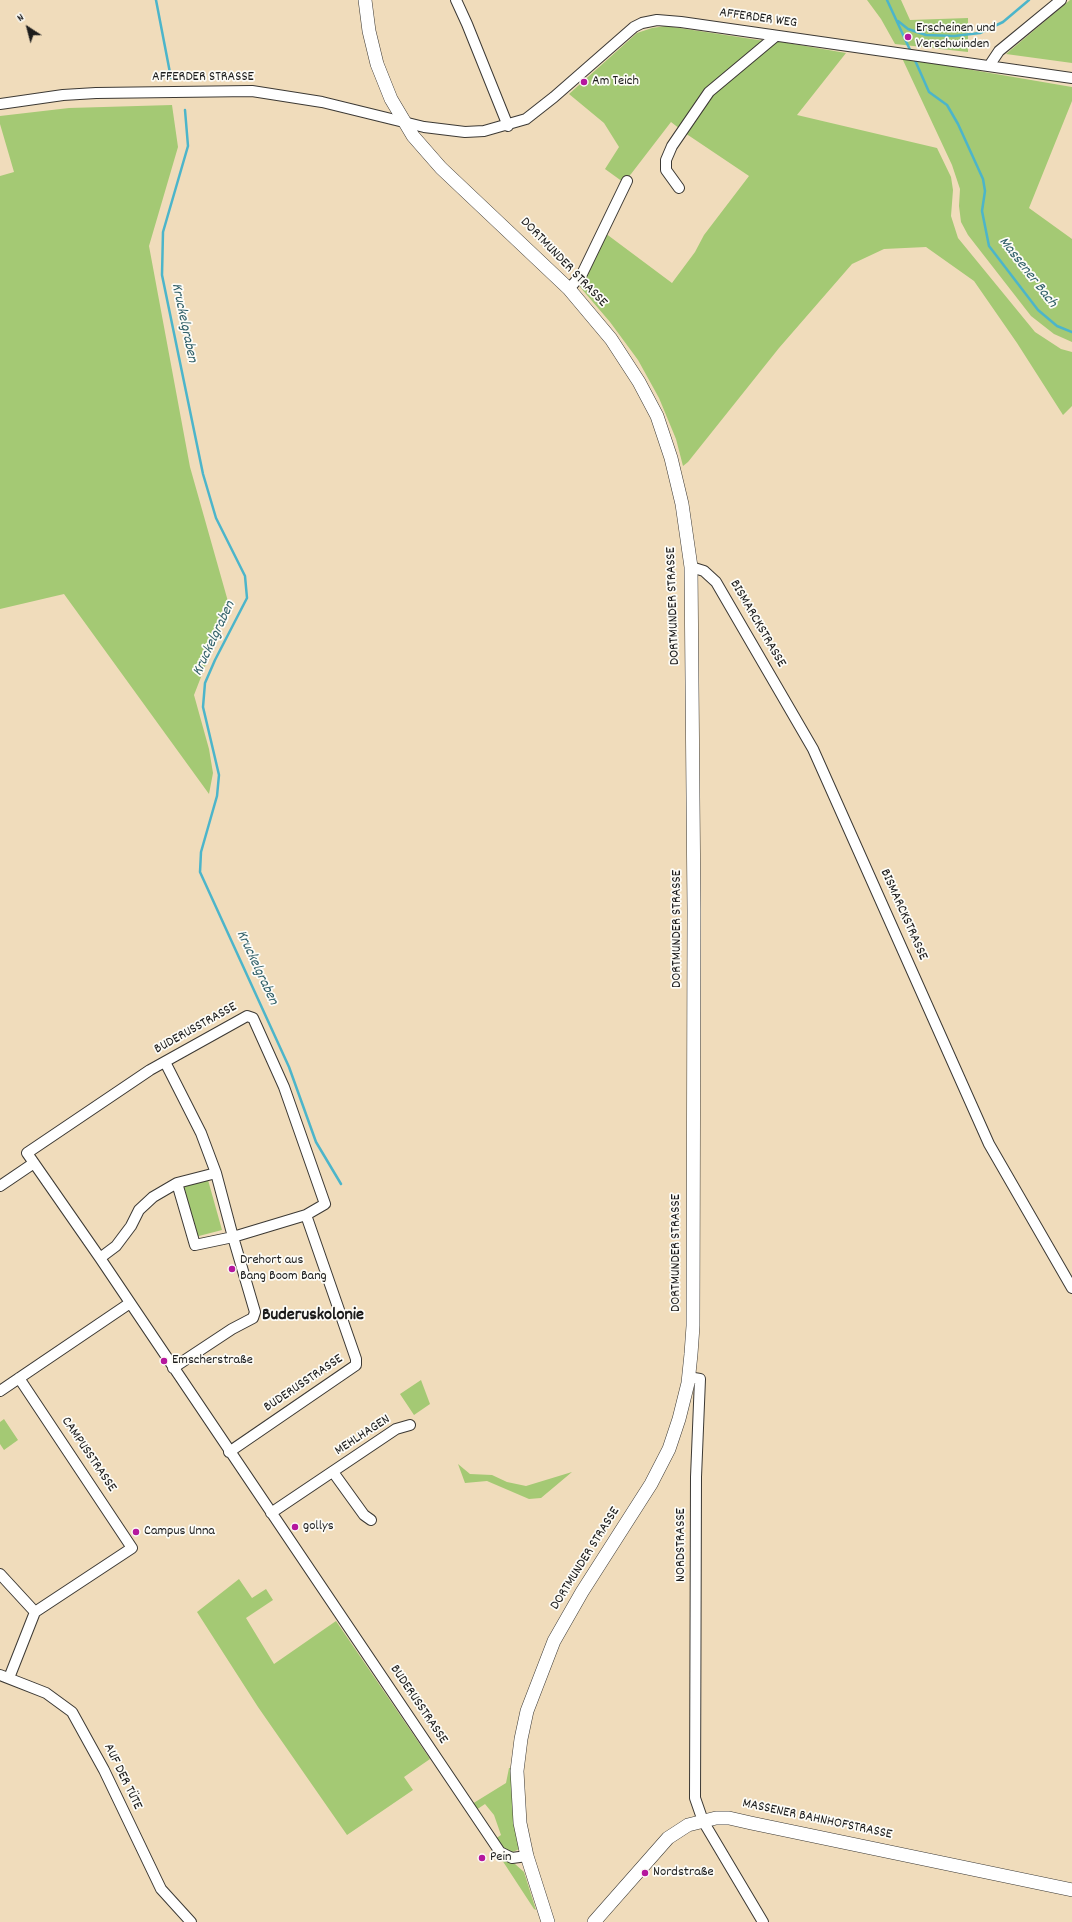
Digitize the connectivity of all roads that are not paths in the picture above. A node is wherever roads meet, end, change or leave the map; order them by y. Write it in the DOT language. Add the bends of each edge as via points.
graph roads {
  1 [pos="365,0"];
  2 [pos="456,0"];
  3 [pos="1061,0"];
  4 [pos="776,36"];
  5 [pos="989,66"];
  6 [pos="1072,78"];
  7 [pos="0,104"];
  8 [pos="404,122"];
  9 [pos="508,126"];
  10 [pos="627,181"];
  11 [pos="679,188"];
  12 [pos="569,289"];
  13 [pos="691,567"];
  14 [pos="165,1062"];
  15 [pos="34,1163"];
  16 [pos="216,1173"];
  17 [pos="178,1183"];
  18 [pos="0,1186"];
  19 [pos="306,1215"];
  20 [pos="233,1236"];
  21 [pos="100,1258"];
  22 [pos="1072,1288"];
  23 [pos="130,1303"];
  24 [pos="173,1368"];
  25 [pos="688,1377"];
  26 [pos="19,1378"];
  27 [pos="0,1391"];
  28 [pos="410,1425"];
  29 [pos="229,1452"];
  30 [pos="333,1472"];
  31 [pos="271,1513"];
  32 [pos="371,1520"];
  33 [pos="0,1574"];
  34 [pos="35,1612"];
  35 [pos="4,1677"];
  36 [pos="703,1821"];
  37 [pos="527,1856"];
  38 [pos="1072,1890"];
  39 [pos="191,1922"];
  40 [pos="548,1922"];
  41 [pos="594,1922"];
  42 [pos="763,1922"];
  1 -- 8 [label="main road, DORTMUNDER STRASSE" via="368,31 376,64"];
  2 -- 9 [label="street"];
  3 -- 5 [label="street" via="999,51"];
  4 -- 5 [label="street, AFFERDER WEG"];
  4 -- 9 [label="street, AFFERDER WEG" via="666,20 642,23 629,31 526,119"];
  4 -- 11 [label="street" via="709,92 672,146 666,160 666,170"];
  5 -- 6 [label="street, AFFERDER WEG"];
  7 -- 8 [label="street, AFFERDER STRASSE" via="96,93 252,91 322,102"];
  8 -- 9 [label="street, AFFERDER WEG" via="465,132"];
  8 -- 12 [label="main road, DORTMUNDER STRASSE" via="441,168"];
  10 -- 12 [label="street" via="582,274"];
  12 -- 13 [label="main road, DORTMUNDER STRASSE" via="596,319 622,355 657,416 672,458"];
  13 -- 22 [label="street, BISMARCKSTRASSE" via="704,571 716,582 813,749 989,1144"];
  13 -- 25 [label="main road, DORTMUNDER STRASSE" via="694,747 694,1154 693,1326"];
  14 -- 15 [label="street, BUDERUSSTRASSE" via="27,1153"];
  14 -- 16 [label="street" via="201,1133"];
  14 -- 19 [label="street, BUDERUSSTRASSE" via="247,1016 255,1020 284,1087 324,1204"];
  15 -- 18 [label="street"];
  15 -- 21 [label="street, BUDERUSSTRASSE"];
  16 -- 17 [label="street"];
  16 -- 20 [label="street"];
  17 -- 20 [label="street" via="195,1245"];
  17 -- 21 [label="street" via="145,1203 116,1246"];
  19 -- 20 [label="street"];
  19 -- 29 [label="street, BUDERUSSTRASSE" via="356,1365"];
  20 -- 24 [label="street" via="255,1315"];
  21 -- 23 [label="street, BUDERUSSTRASSE"];
  23 -- 24 [label="street, BUDERUSSTRASSE"];
  23 -- 26 [label="street"];
  24 -- 29 [label="street, BUDERUSSTRASSE"];
  25 -- 36 [label="street, NORDSTRASSE" via="700,1378 696,1477 695,1798"];
  25 -- 37 [label="main road, DORTMUNDER STRASSE" via="679,1419 669,1449 651,1484 554,1641 527,1711 517,1770 520,1823"];
  26 -- 27 [label="street"];
  26 -- 34 [label="street, CAMPUSSTRASSE" via="132,1548"];
  28 -- 30 [label="street, MEHLHAGEN" via="400,1427"];
  29 -- 31 [label="street, BUDERUSSTRASSE"];
  30 -- 31 [label="street, MEHLHAGEN"];
  30 -- 32 [label="street, MEHLHAGEN" via="364,1515"];
  31 -- 37 [label="street, BUDERUSSTRASSE" via="500,1852 512,1858"];
  33 -- 34 [label="street"];
  34 -- 35 [label="street"];
  35 -- 39 [label="street, AUF DER TÜTE" via="46,1693 72,1712 104,1770 161,1889"];
  36 -- 38 [label="main road, MASSENER BAHNHOFSTRASSE" via="716,1818 744,1821"];
  36 -- 41 [label="main road, MASSENER BAHNHOFSTRASSE" via="688,1825 668,1838"];
  36 -- 42 [label="street, NORDSTRASSE"];
  37 -- 40 [label="main road, DORTMUNDER STRASSE"];
}
